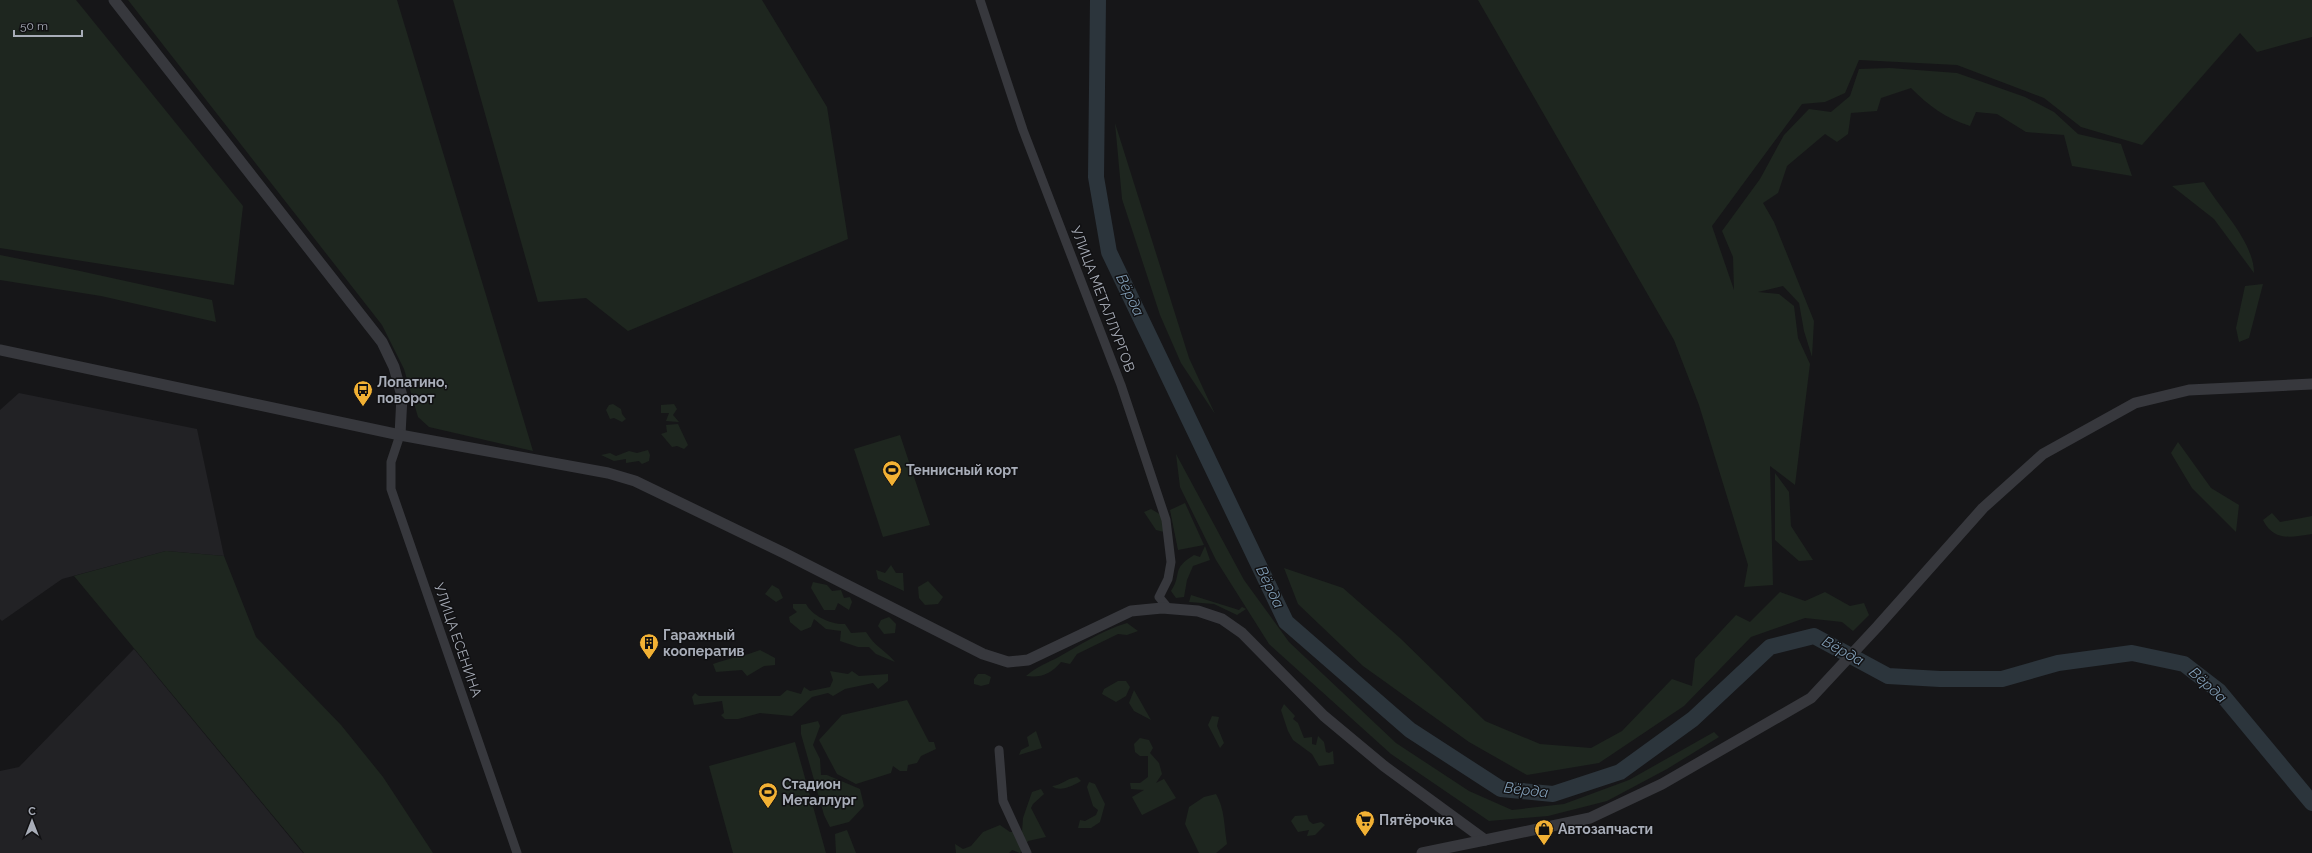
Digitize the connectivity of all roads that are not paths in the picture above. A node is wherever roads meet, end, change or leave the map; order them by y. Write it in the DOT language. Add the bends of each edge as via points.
graph roads {
  1 [pos="114,0"];
  2 [pos="980,0"];
  3 [pos="0,350"];
  4 [pos="2312,384"];
  5 [pos="400,435"];
  6 [pos="1168,608"];
  7 [pos="999,750"];
  8 [pos="1485,840"];
  9 [pos="517,853"];
  10 [pos="1027,853"];
  11 [pos="1422,853"];
  1 -- 5 [label="street" via="382,342 394,367 402,396"];
  2 -- 6 [label="street, УЛИЦА МЕТАЛЛУРГОВ" via="1023,130 1121,385 1166,520 1171,562 1168,579 1159,597"];
  3 -- 5 [label="street"];
  4 -- 8 [label="street" via="2189,390 2135,403 2050,450 1982,508 1811,698 1662,784 1590,818"];
  5 -- 6 [label="street" via="608,472 635,480 983,654 1008,662 1028,660 1131,611"];
  5 -- 9 [label="street, УЛИЦА ЕСЕНИНА" via="390,462 391,489"];
  6 -- 8 [label="street" via="1198,611 1222,620 1242,633 1324,716 1384,766"];
  7 -- 10 [label="street" via="1003,801"];
  8 -- 11 [label="street"];
}
